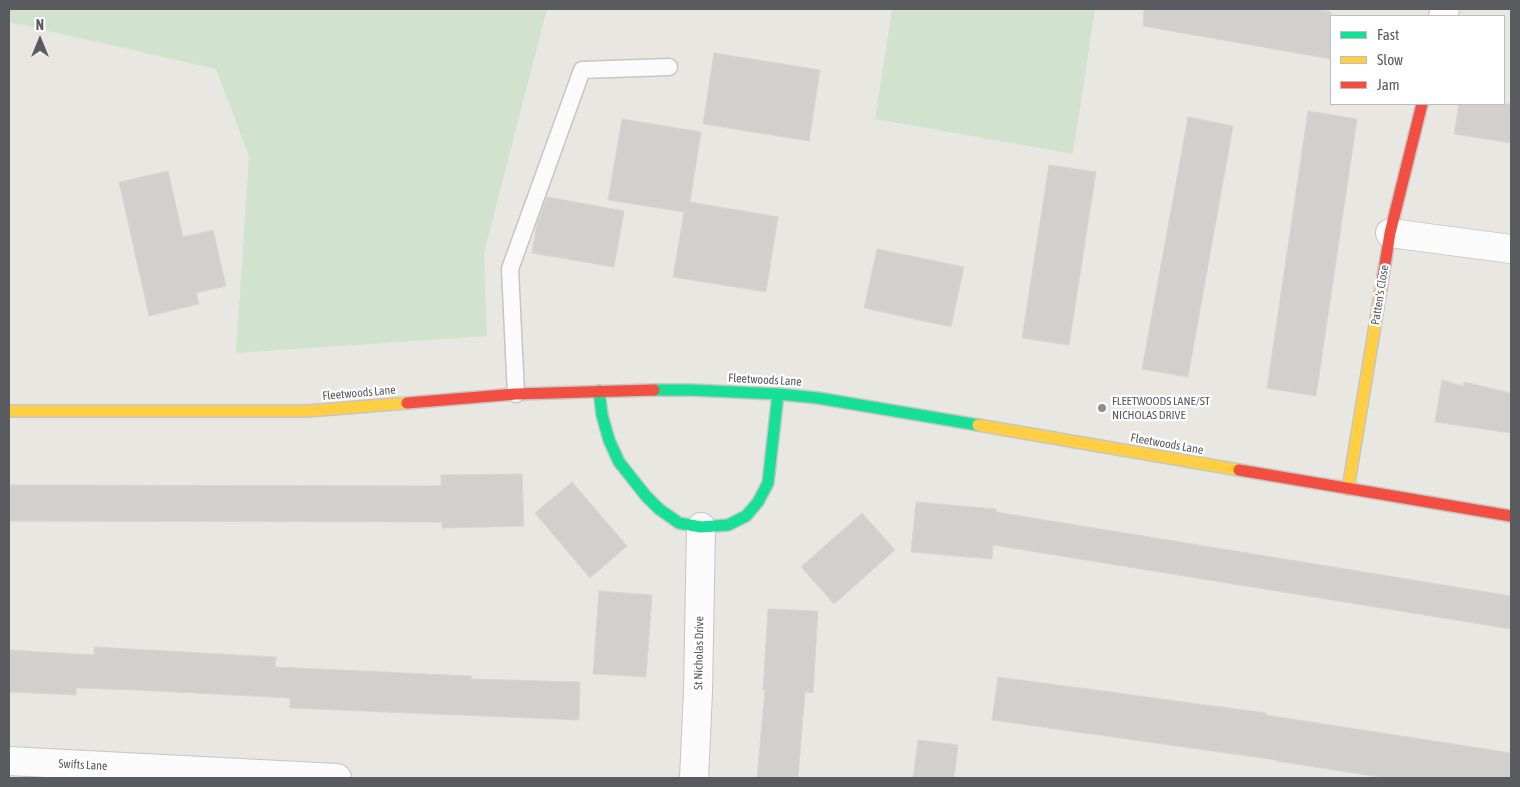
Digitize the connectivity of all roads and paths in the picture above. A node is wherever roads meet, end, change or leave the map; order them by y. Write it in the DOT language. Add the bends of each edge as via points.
graph roads {
  1 [pos="669,67"];
  2 [pos="1422,105"];
  3 [pos="1390,233"];
  4 [pos="1511,249"];
  5 [pos="599,391"];
  6 [pos="516,394"];
  7 [pos="778,394"];
  8 [pos="9,411"];
  9 [pos="1348,489"];
  10 [pos="1511,516"];
  11 [pos="701,527"];
  12 [pos="9,761"];
  13 [pos="337,778"];
  14 [pos="694,778"];
  1 -- 6 [label="lane" via="582,70 510,269"];
  2 -- 3 [label="street, Patten's Close"];
  3 -- 4 [label="street"];
  3 -- 9 [label="street, Patten's Close"];
  5 -- 6 [label="street, Fleetwoods Lane"];
  5 -- 7 [label="street, Fleetwoods Lane" via="690,390"];
  5 -- 11 [label="street" via="609,440 619,462 659,509 680,523"];
  6 -- 8 [label="street, Fleetwoods Lane" via="308,411"];
  7 -- 9 [label="street, Fleetwoods Lane" via="818,398"];
  7 -- 11 [label="street" via="768,483 758,502 746,516 728,525"];
  9 -- 10 [label="street, Fleetwoods Lane"];
  11 -- 14 [label="street, St Nicholas Drive"];
  12 -- 13 [label="street, Swifts Lane"];
}
